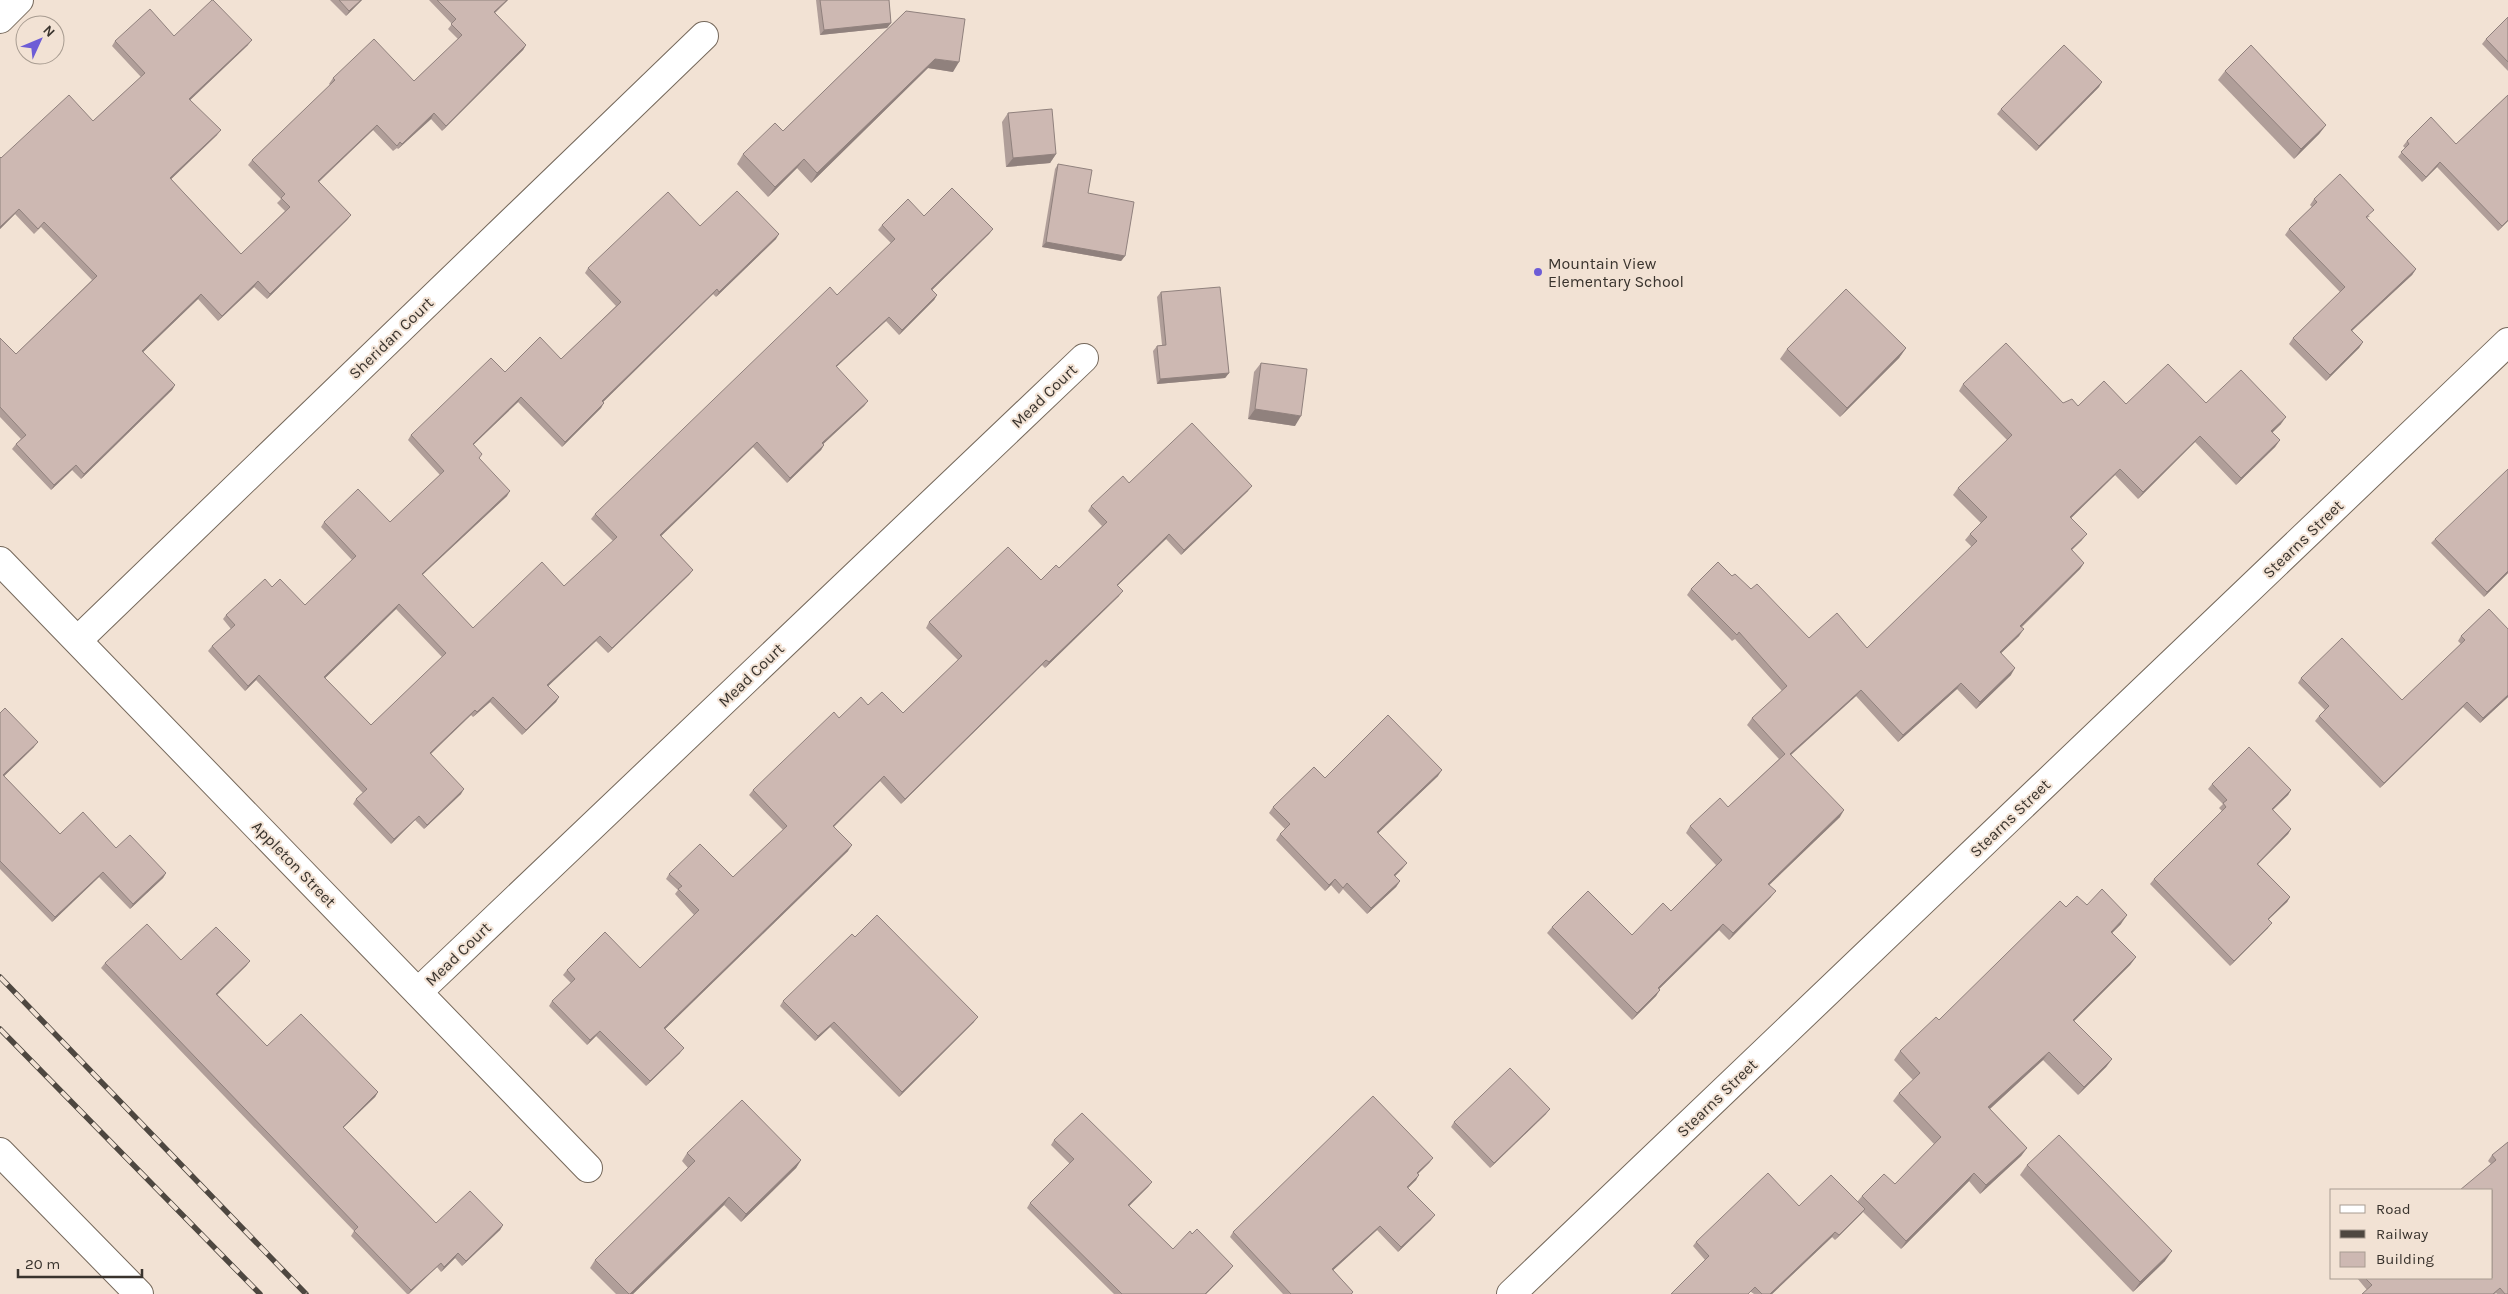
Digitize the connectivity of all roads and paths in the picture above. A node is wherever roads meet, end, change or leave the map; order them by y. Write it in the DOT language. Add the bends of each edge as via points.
graph roads {
  1 [pos="19,0"];
  2 [pos="0,19"];
  3 [pos="704,36"];
  4 [pos="2508,342"];
  5 [pos="1084,358"];
  6 [pos="0,561"];
  7 [pos="78,640"];
  8 [pos="418,992"];
  9 [pos="0,1152"];
  10 [pos="588,1168"];
  11 [pos="139,1294"];
  12 [pos="1511,1294"];
  1 -- 2 [label="street"];
  3 -- 7 [label="street, Sheridan Court"];
  4 -- 12 [label="street, Stearns Street"];
  5 -- 8 [label="street, Mead Court"];
  6 -- 7 [label="street, Appleton Street"];
  7 -- 8 [label="street, Appleton Street"];
  8 -- 10 [label="street, Appleton Street"];
  9 -- 11 [label="street"];
}
